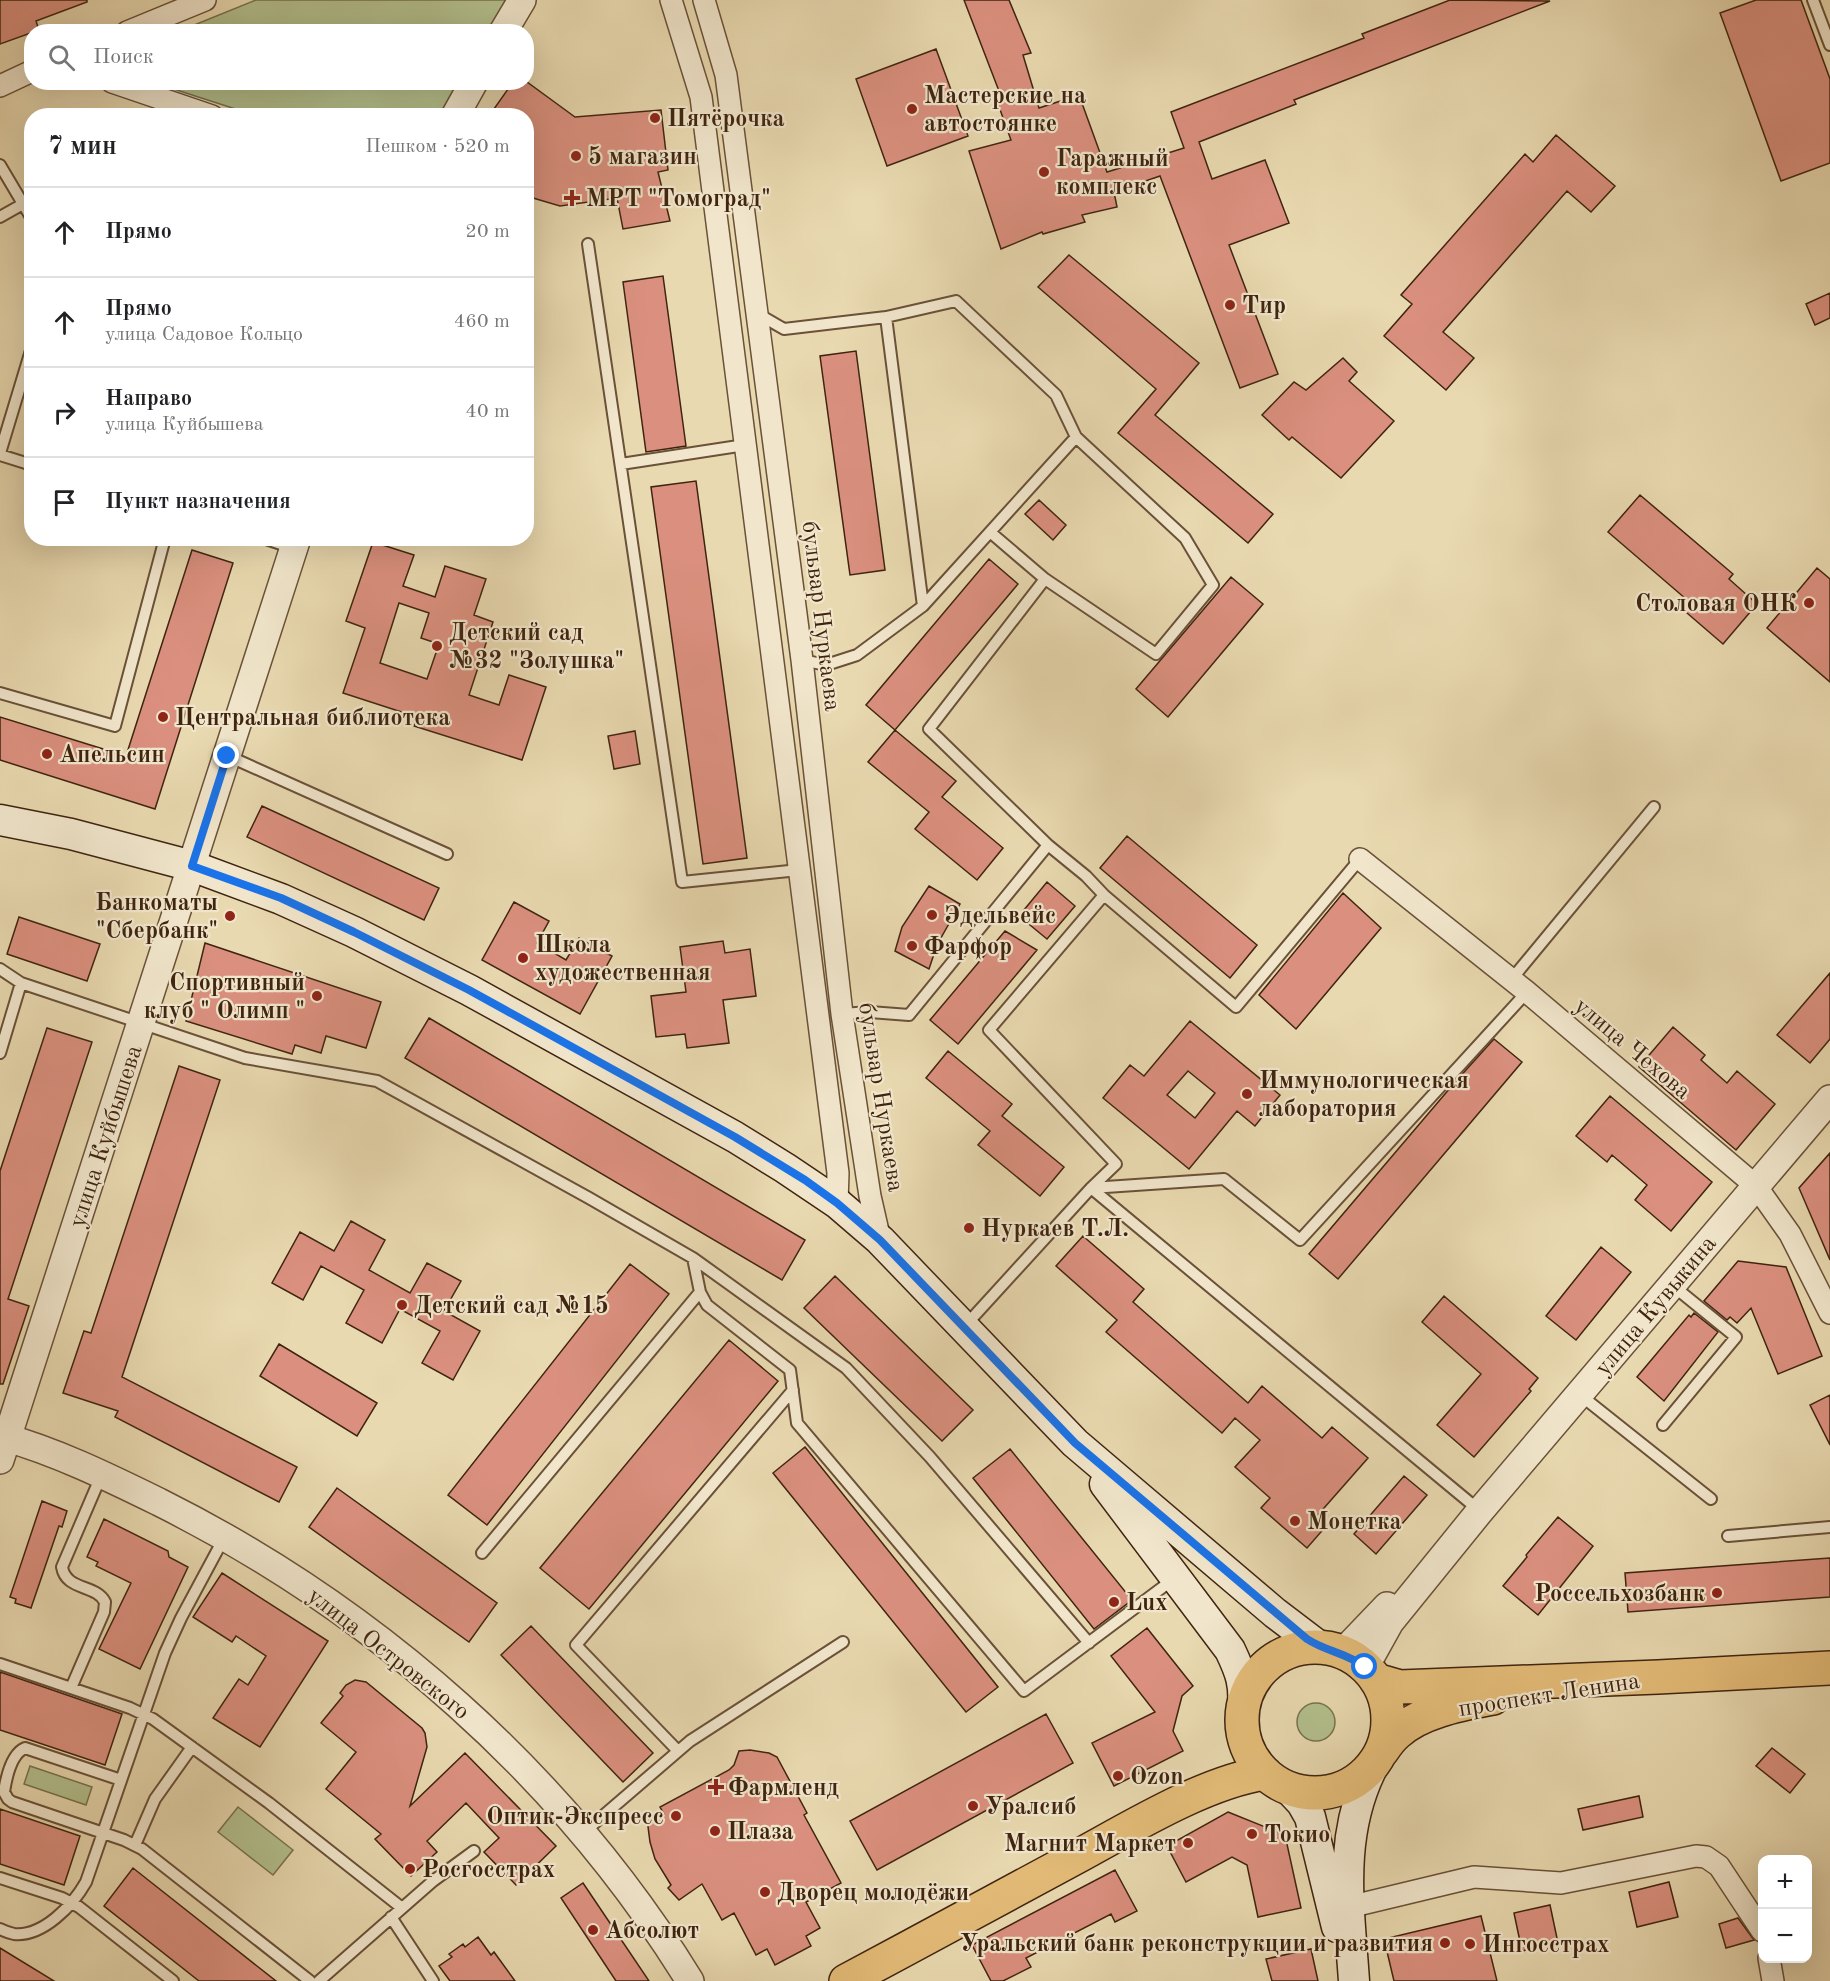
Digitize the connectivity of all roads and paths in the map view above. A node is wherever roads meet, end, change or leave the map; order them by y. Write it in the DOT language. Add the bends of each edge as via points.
graph roads {
  1 [pos="205,0"];
  2 [pos="522,0"];
  3 [pos="671,0"];
  4 [pos="704,0"];
  5 [pos="1813,0"];
  6 [pos="146,24"];
  7 [pos="508,24"];
  8 [pos="1830,45"];
  9 [pos="24,75"];
  10 [pos="0,86"];
  11 [pos="136,90"];
  12 [pos="470,90"];
  13 [pos="188,108"];
  14 [pos="459,108"];
  15 [pos="0,165"];
  16 [pos="23,204"];
  17 [pos="0,217"];
  18 [pos="588,244"];
  19 [pos="758,314"];
  20 [pos="886,317"];
  21 [pos="24,374"];
  22 [pos="1076,437"];
  23 [pos="745,445"];
  24 [pos="0,454"];
  25 [pos="24,462"];
  26 [pos="621,465"];
  27 [pos="990,532"];
  28 [pos="163,546"];
  29 [pos="294,546"];
  30 [pos="1045,579"];
  31 [pos="923,606"];
  32 [pos="802,660"];
  33 [pos="0,693"];
  34 [pos="227,756"];
  35 [pos="1654,807"];
  36 [pos="0,820"];
  37 [pos="1048,845"];
  38 [pos="447,854"];
  39 [pos="1360,859"];
  40 [pos="192,866"];
  41 [pos="799,870"];
  42 [pos="1104,895"];
  43 [pos="0,969"];
  44 [pos="21,983"];
  45 [pos="1519,986"];
  46 [pos="843,1014"];
  47 [pos="141,1022"];
  48 [pos="0,1053"];
  49 [pos="1827,1110"];
  50 [pos="1756,1186"];
  51 [pos="1091,1188"];
  52 [pos="837,1203"];
  53 [pos="880,1240"];
  54 [pos="693,1258"];
  55 [pos="1672,1285"];
  56 [pos="700,1292"];
  57 [pos="1829,1308"];
  58 [pos="964,1327"];
  59 [pos="793,1390"];
  60 [pos="1579,1394"];
  61 [pos="1663,1425"];
  62 [pos="1075,1443"];
  63 [pos="2,1445"];
  64 [pos="101,1475"];
  65 [pos="1711,1499"];
  66 [pos="1480,1511"];
  67 [pos="1830,1527"];
  68 [pos="1728,1536"];
  69 [pos="225,1537"];
  70 [pos="482,1553"];
  71 [pos="1176,1578"];
  72 [pos="843,1642"];
  73 [pos="1089,1643"];
  74 [pos="1351,1662"];
  75 [pos="0,1664"];
  76 [pos="1830,1668"];
  77 [pos="1658,1677"];
  78 [pos="71,1688"];
  79 [pos="144,1714"];
  80 [pos="1244,1723"];
  81 [pos="192,1747"];
  82 [pos="678,1751"];
  83 [pos="1378,1758"];
  84 [pos="121,1779"];
  85 [pos="1276,1780"];
  86 [pos="1158,1813"];
  87 [pos="103,1833"];
  88 [pos="582,1833"];
  89 [pos="135,1845"];
  90 [pos="474,1851"];
  91 [pos="0,1878"];
  92 [pos="72,1903"];
  93 [pos="1349,1907"];
  94 [pos="402,1908"];
  95 [pos="391,1917"];
  96 [pos="1758,1925"];
  97 [pos="0,1929"];
  98 [pos="1770,1963"];
  99 [pos="173,1981"];
  100 [pos="310,1981"];
  101 [pos="319,1981"];
  102 [pos="434,1981"];
  103 [pos="690,1981"];
  104 [pos="846,1981"];
  105 [pos="1353,1981"];
  106 [pos="1773,1981"];
  1 -- 6 [label="street"];
  2 -- 7 [label="street"];
  3 -- 23 [label="street" via="701,97"];
  4 -- 19 [label="street, бульвар Нуркаева" via="726,75"];
  5 -- 8 [label="lane"];
  9 -- 10 [label="street"];
  11 -- 13 [label="street"];
  12 -- 14 [label="street"];
  15 -- 16 [label="lane"];
  16 -- 17 [label="lane"];
  18 -- 26 [label="lane"];
  19 -- 20 [label="lane" via="784,329"];
  19 -- 32 [label="street, бульвар Нуркаева"];
  20 -- 22 [label="lane" via="956,302 1056,395"];
  20 -- 31 [label="lane"];
  21 -- 24 [label="lane"];
  22 -- 27 [label="lane"];
  22 -- 30 [label="lane" via="1185,538 1213,585 1156,654"];
  23 -- 26 [label="lane"];
  23 -- 41 [label="street"];
  24 -- 25 [label="lane"];
  26 -- 41 [label="lane" via="682,882"];
  27 -- 30 [label="lane"];
  27 -- 31 [label="lane"];
  28 -- 33 [label="lane" via="116,726"];
  29 -- 34 [label="street, улица Куйбышева"];
  30 -- 37 [label="lane" via="929,729"];
  31 -- 32 [label="lane" via="857,655 826,665"];
  32 -- 46 [label="street, бульвар Нуркаева"];
  34 -- 38 [label="lane"];
  34 -- 40 [label="street, улица Куйбышева"];
  35 -- 45 [label="lane"];
  36 -- 40 [label="main road"];
  37 -- 42 [label="lane"];
  37 -- 46 [label="lane" via="909,1015"];
  39 -- 42 [label="lane" via="1236,1007"];
  39 -- 45 [label="street, улица Чехова"];
  40 -- 47 [label="street, улица Куйбышева"];
  40 -- 52 [label="main road" via="281,898 469,990 735,1137"];
  41 -- 52 [label="street" via="838,1173"];
  42 -- 51 [label="lane" via="989,1030 1116,1164"];
  43 -- 44 [label="lane"];
  44 -- 47 [label="lane"];
  44 -- 48 [label="lane"];
  45 -- 50 [label="street, улица Чехова"];
  45 -- 51 [label="lane" via="1300,1240 1224,1179"];
  46 -- 53 [label="street, бульвар Нуркаева"];
  47 -- 54 [label="lane" via="245,1058 377,1081"];
  47 -- 63 [label="street, улица Куйбышева"];
  49 -- 50 [label="street, улица Кувыкина"];
  50 -- 55 [label="street, улица Кувыкина"];
  50 -- 57 [label="street, улица Чехова" via="1790,1234"];
  51 -- 58 [label="lane"];
  51 -- 66 [label="lane"];
  52 -- 53 [label="main road"];
  53 -- 58 [label="main road"];
  54 -- 56 [label="lane"];
  54 -- 73 [label="lane" via="846,1368 930,1457"];
  55 -- 60 [label="street, улица Кувыкина"];
  55 -- 61 [label="lane" via="1736,1337"];
  56 -- 59 [label="lane" via="707,1305 790,1370"];
  56 -- 70 [label="lane"];
  58 -- 62 [label="main road"];
  59 -- 73 [label="lane" via="797,1423 1024,1691"];
  59 -- 82 [label="lane" via="576,1645"];
  60 -- 65 [label="lane"];
  60 -- 66 [label="street, улица Кувыкина"];
  62 -- 71 [label="main road"];
  62 -- 74 [label="main road" via="1275,1613"];
  63 -- 64 [label="street, улица Островского"];
  64 -- 69 [label="street, улица Островского"];
  64 -- 78 [label="lane" via="62,1567 70,1582 101,1595 105,1602"];
  66 -- 74 [label="street, улица Кувыкина" via="1390,1622"];
  67 -- 68 [label="lane"];
  69 -- 79 [label="lane" via="171,1638"];
  69 -- 88 [label="street, улица Островского" via="306,1587 421,1672 492,1736"];
  71 -- 73 [label="lane"];
  71 -- 80 [label="main road" via="1230,1650 1240,1671"];
  72 -- 82 [label="lane"];
  74 -- 77 [label="main road, проспект Ленина" via="1400,1687"];
  74 -- 80 [label="main road" via="1303,1649 1285,1654 1257,1677 1248,1692"];
  74 -- 83 [label="main road" via="1383,1693 1388,1715 1386,1737"];
  75 -- 78 [label="lane"];
  76 -- 77 [label="main road, проспект Ленина"];
  77 -- 83 [label="main road, проспект Ленина" via="1492,1698 1446,1709 1397,1732"];
  78 -- 79 [label="lane"];
  79 -- 81 [label="lane"];
  79 -- 84 [label="lane"];
  80 -- 85 [label="main road" via="1256,1762"];
  80 -- 86 [label="main road" via="1236,1750 1213,1773"];
  81 -- 89 [label="lane" via="155,1799"];
  81 -- 94 [label="lane"];
  82 -- 88 [label="lane"];
  83 -- 85 [label="main road" via="1363,1776 1335,1791 1303,1792"];
  83 -- 93 [label="main road" via="1364,1782 1356,1808 1347,1856"];
  84 -- 87 [label="lane"];
  84 -- 87 [label="lane" via="21,1749 4,1788 8,1800"];
  85 -- 86 [label="main road" via="1249,1775"];
  85 -- 105 [label="main road" via="1302,1803 1310,1817"];
  86 -- 104 [label="main road"];
  87 -- 89 [label="lane"];
  87 -- 92 [label="lane" via="86,1882"];
  88 -- 103 [label="street, улица Островского" via="648,1917"];
  89 -- 100 [label="lane"];
  90 -- 94 [label="lane"];
  91 -- 92 [label="lane"];
  92 -- 97 [label="lane" via="48,1924 31,1931 15,1934"];
  92 -- 99 [label="lane"];
  93 -- 96 [label="street" via="1474,1877 1561,1882 1696,1856 1706,1857 1719,1866"];
  93 -- 105 [label="main road"];
  94 -- 95 [label="lane"];
  95 -- 101 [label="lane"];
  95 -- 102 [label="lane"];
  98 -- 106 [label="street"];
}
